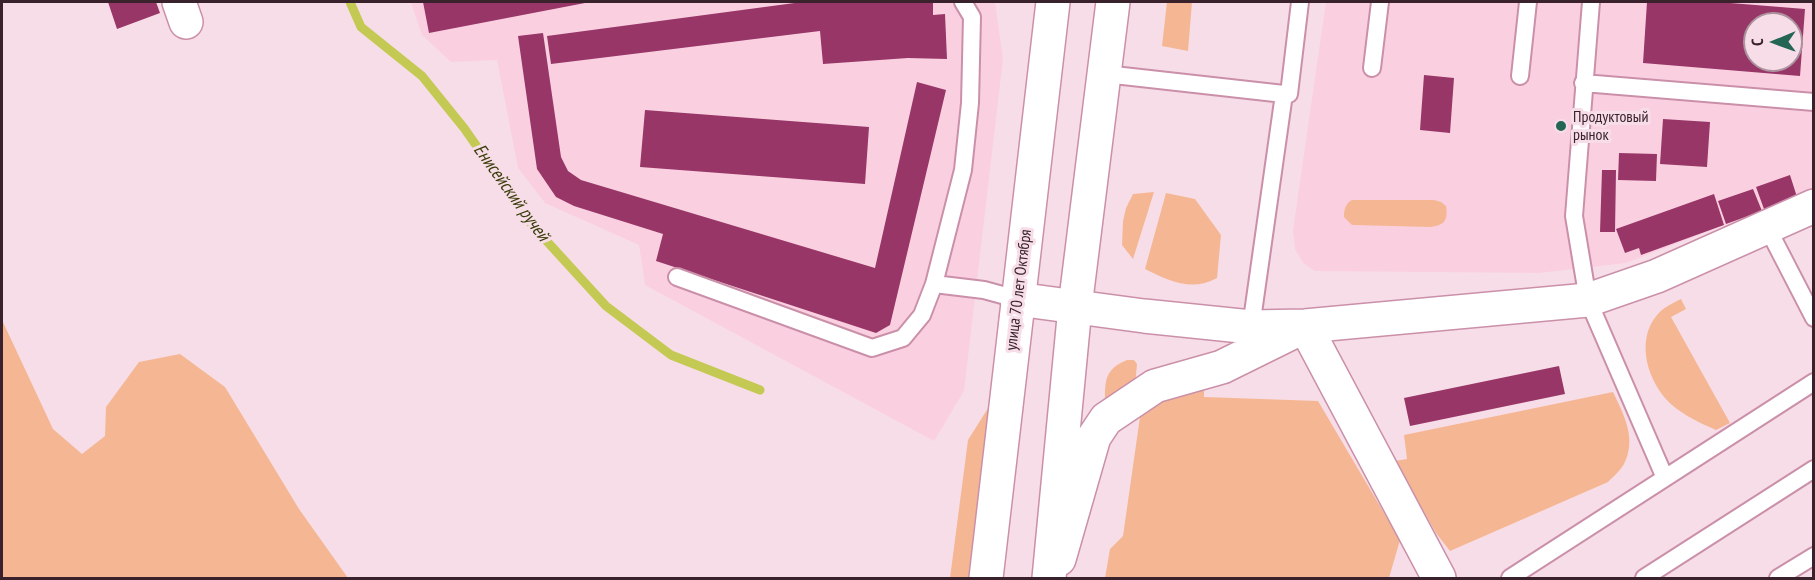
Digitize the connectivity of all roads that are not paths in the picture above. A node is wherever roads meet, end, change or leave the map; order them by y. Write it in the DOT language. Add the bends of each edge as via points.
graph roads {
  1 [pos="963,2"];
  2 [pos="1053,2"];
  3 [pos="1113,2"];
  4 [pos="1300,2"];
  5 [pos="1380,2"];
  6 [pos="1528,2"];
  7 [pos="1591,2"];
  8 [pos="1372,68"];
  9 [pos="1105,74"];
  10 [pos="1520,76"];
  11 [pos="1583,83"];
  12 [pos="1289,93"];
  13 [pos="1814,102"];
  14 [pos="1814,206"];
  15 [pos="1767,226"];
  16 [pos="677,277"];
  17 [pos="934,285"];
  18 [pos="1017,299"];
  19 [pos="1588,300"];
  20 [pos="1075,307"];
  21 [pos="1814,318"];
  22 [pos="1305,326"];
  23 [pos="1251,327"];
  24 [pos="1814,382"];
  25 [pos="1814,469"];
  26 [pos="1665,478"];
  27 [pos="1814,556"];
  28 [pos="986,579"];
  29 [pos="1049,579"];
  30 [pos="1054,579"];
  31 [pos="1439,579"];
  32 [pos="1510,579"];
  33 [pos="1644,579"];
  34 [pos="1778,579"];
  1 -- 17 [label="lane" via="972,16 970,102 963,170"];
  2 -- 18 [label="street, улица 70 лет Октября"];
  3 -- 9 [label="street"];
  4 -- 12 [label="lane"];
  5 -- 8 [label="lane"];
  6 -- 10 [label="lane"];
  7 -- 11 [label="lane"];
  9 -- 20 [label="street"];
  9 -- 23 [label="lane" via="1284,94"];
  11 -- 13 [label="lane"];
  11 -- 19 [label="lane" via="1574,216"];
  14 -- 15 [label="street"];
  15 -- 19 [label="street" via="1657,276"];
  15 -- 21 [label="lane"];
  16 -- 17 [label="lane" via="872,348 903,338 922,315"];
  17 -- 18 [label="lane"];
  18 -- 20 [label="street"];
  18 -- 28 [label="street, улица 70 лет Октября"];
  19 -- 22 [label="street"];
  19 -- 26 [label="lane"];
  20 -- 23 [label="street"];
  20 -- 29 [label="street"];
  22 -- 23 [label="street"];
  22 -- 30 [label="street" via="1222,367 1155,386 1106,419 1094,437"];
  22 -- 31 [label="street"];
  24 -- 26 [label="lane"];
  25 -- 33 [label="lane"];
  26 -- 32 [label="lane"];
  27 -- 34 [label="lane"];
}
